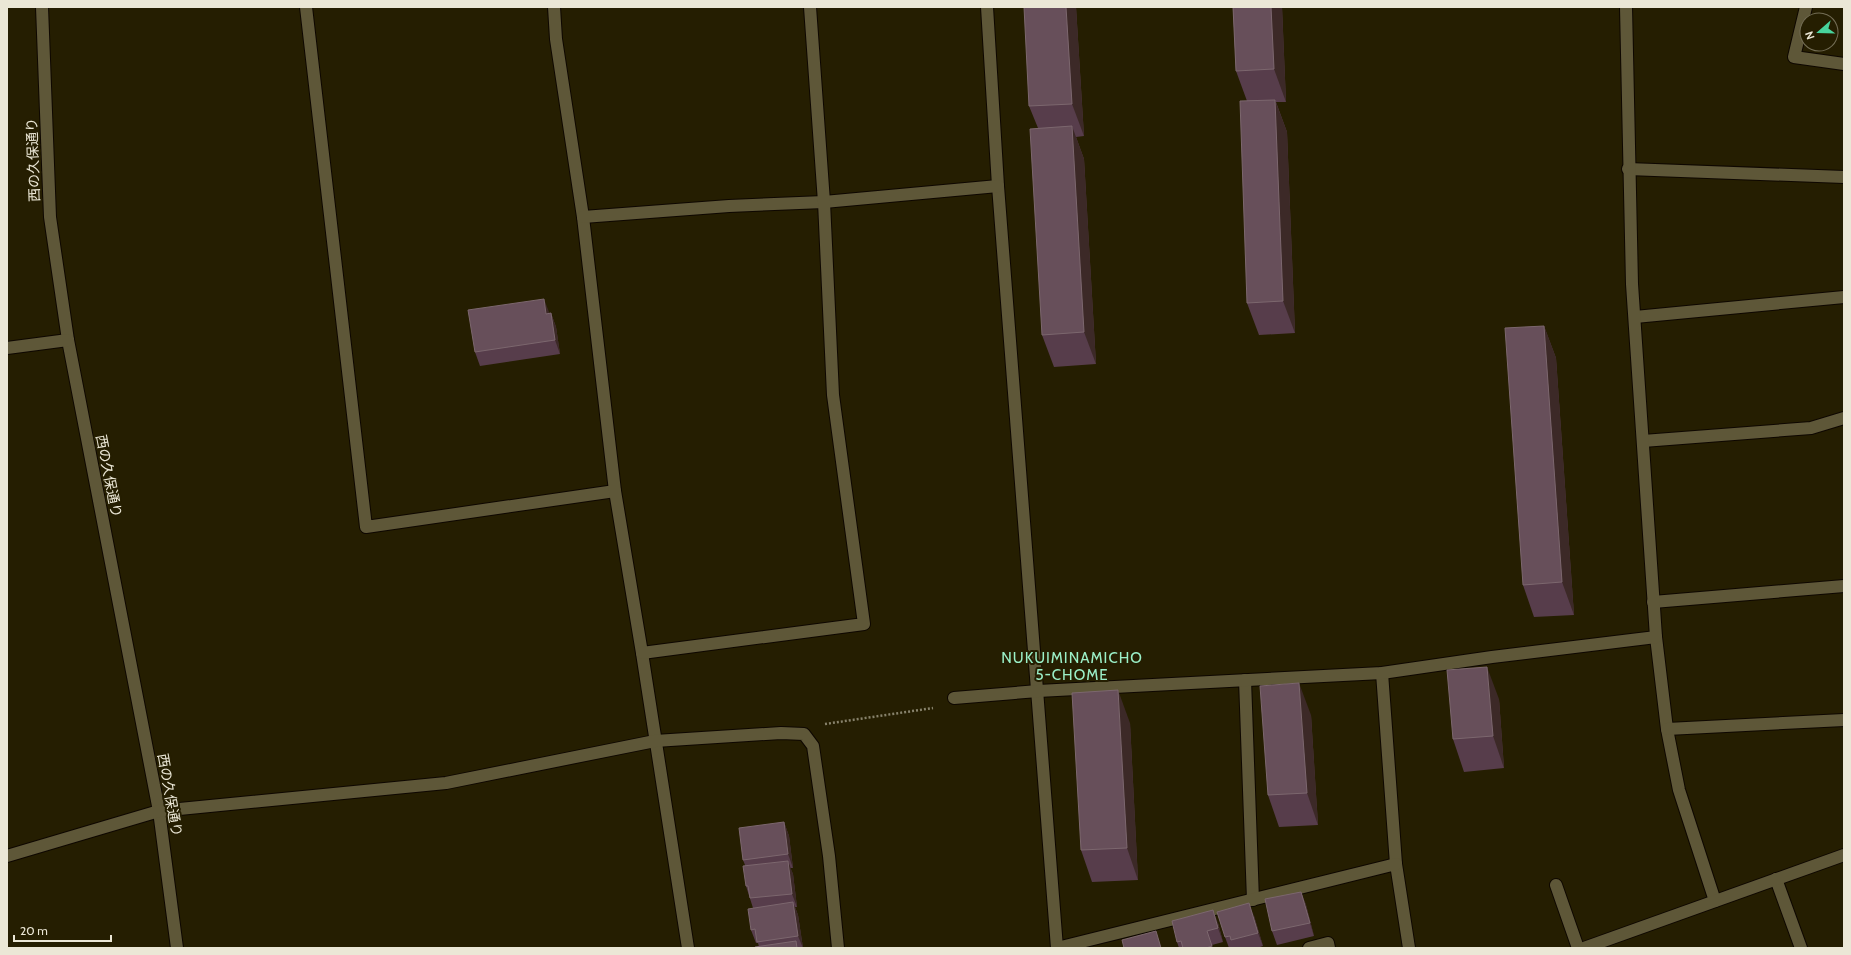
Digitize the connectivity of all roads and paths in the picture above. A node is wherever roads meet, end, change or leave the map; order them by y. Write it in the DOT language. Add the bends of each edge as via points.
graph roads {
  1 [pos="42,7"];
  2 [pos="306,7"];
  3 [pos="554,7"];
  4 [pos="810,7"];
  5 [pos="987,7"];
  6 [pos="1626,7"];
  7 [pos="1806,7"];
  8 [pos="1844,64"];
  9 [pos="1628,169"];
  10 [pos="1844,177"];
  11 [pos="998,186"];
  12 [pos="824,202"];
  13 [pos="583,217"];
  14 [pos="1844,297"];
  15 [pos="1635,317"];
  16 [pos="68,340"];
  17 [pos="7,348"];
  18 [pos="1844,418"];
  19 [pos="1643,441"];
  20 [pos="615,491"];
  21 [pos="1844,586"];
  22 [pos="1653,602"];
  23 [pos="1656,637"];
  24 [pos="642,653"];
  25 [pos="1382,673"];
  26 [pos="1245,680"];
  27 [pos="1038,690"];
  28 [pos="954,698"];
  29 [pos="1844,720"];
  30 [pos="1667,729"];
  31 [pos="804,734"];
  32 [pos="655,741"];
  33 [pos="159,811"];
  34 [pos="1844,855"];
  35 [pos="7,856"];
  36 [pos="1396,864"];
  37 [pos="1776,879"];
  38 [pos="1556,885"];
  39 [pos="1253,900"];
  40 [pos="1715,901"];
  41 [pos="177,948"];
  42 [pos="688,948"];
  43 [pos="838,948"];
  44 [pos="1057,948"];
  45 [pos="1310,948"];
  46 [pos="1329,948"];
  47 [pos="1409,948"];
  48 [pos="1578,948"];
  49 [pos="1584,948"];
  50 [pos="1801,948"];
  1 -- 16 [label="street, 西の久保通り" via="50,217"];
  2 -- 20 [label="street" via="366,527"];
  3 -- 13 [label="street" via="556,39"];
  4 -- 12 [label="street"];
  5 -- 11 [label="street"];
  6 -- 9 [label="street"];
  7 -- 8 [label="street" via="1794,58"];
  9 -- 10 [label="street"];
  9 -- 15 [label="street"];
  11 -- 12 [label="street"];
  11 -- 27 [label="street"];
  12 -- 13 [label="street"];
  12 -- 24 [label="street" via="833,395 864,624"];
  13 -- 20 [label="street"];
  14 -- 15 [label="street"];
  15 -- 19 [label="street"];
  16 -- 17 [label="street"];
  16 -- 33 [label="street, 西の久保通り"];
  18 -- 19 [label="street" via="1811,428"];
  19 -- 22 [label="street"];
  20 -- 24 [label="street"];
  21 -- 22 [label="street"];
  22 -- 23 [label="street"];
  23 -- 25 [label="street"];
  23 -- 30 [label="street"];
  24 -- 32 [label="street"];
  25 -- 26 [label="street"];
  25 -- 36 [label="street"];
  26 -- 27 [label="street"];
  26 -- 39 [label="street"];
  27 -- 28 [label="street"];
  27 -- 44 [label="street"];
  28 -- 31 [label="path" via="944,707 818,725"];
  29 -- 30 [label="street"];
  30 -- 40 [label="street" via="1679,790"];
  31 -- 32 [label="street" via="781,733"];
  31 -- 43 [label="street" via="812,746 829,856"];
  32 -- 33 [label="street" via="446,783"];
  32 -- 42 [label="street"];
  33 -- 35 [label="street"];
  33 -- 41 [label="street, 西の久保通り"];
  34 -- 37 [label="street"];
  36 -- 39 [label="street"];
  36 -- 47 [label="street"];
  37 -- 40 [label="street"];
  37 -- 50 [label="street"];
  38 -- 48 [label="street"];
  39 -- 44 [label="street"];
  40 -- 49 [label="street"];
  45 -- 46 [label="street" via="1328,943"];
}
